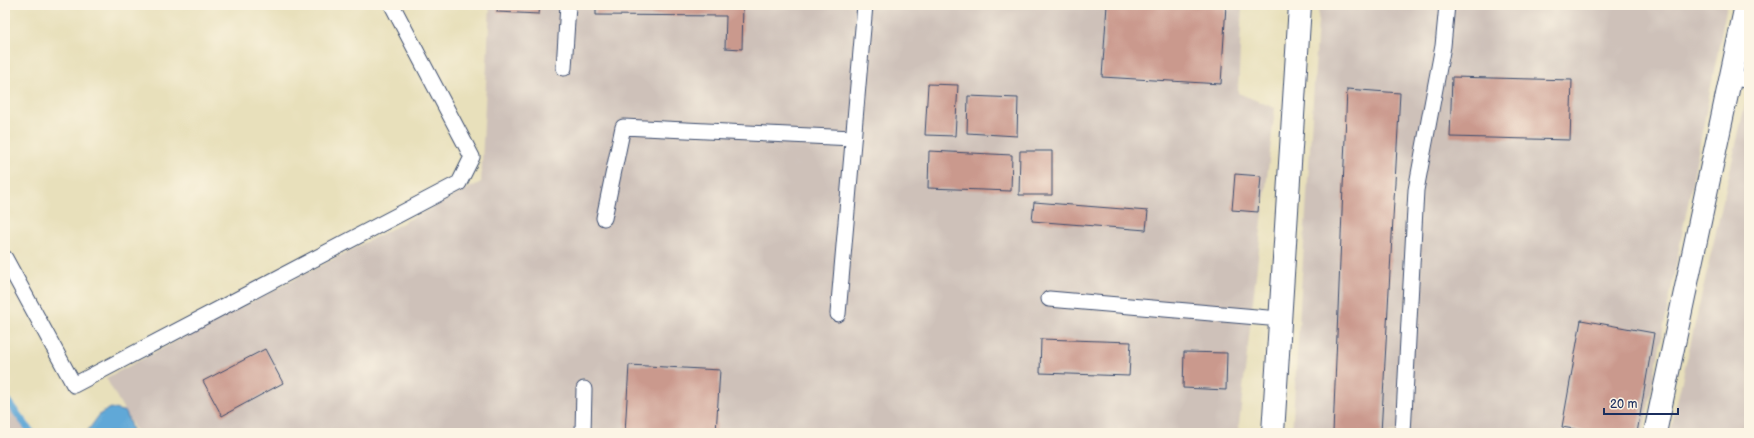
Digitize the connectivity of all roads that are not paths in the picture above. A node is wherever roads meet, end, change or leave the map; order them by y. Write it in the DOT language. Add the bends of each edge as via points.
graph roads {
  1 [pos="392,5"];
  2 [pos="568,5"];
  3 [pos="865,5"];
  4 [pos="1300,5"];
  5 [pos="1447,5"];
  6 [pos="1746,5"];
  7 [pos="564,68"];
  8 [pos="1740,79"];
  9 [pos="853,138"];
  10 [pos="604,218"];
  11 [pos="5,258"];
  12 [pos="1049,299"];
  13 [pos="838,314"];
  14 [pos="1280,319"];
  15 [pos="584,389"];
  16 [pos="583,433"];
  17 [pos="1273,433"];
  18 [pos="1403,433"];
  19 [pos="1655,433"];
  1 -- 11 [label="lane" via="472,157 459,183 74,385"];
  2 -- 7 [label="lane"];
  3 -- 9 [label="lane"];
  4 -- 14 [label="street"];
  5 -- 18 [label="lane" via="1443,46 1416,190"];
  6 -- 8 [label="street"];
  8 -- 19 [label="street"];
  9 -- 10 [label="lane" via="623,127"];
  9 -- 13 [label="lane"];
  12 -- 14 [label="lane"];
  14 -- 17 [label="street"];
  15 -- 16 [label="lane"];
}
